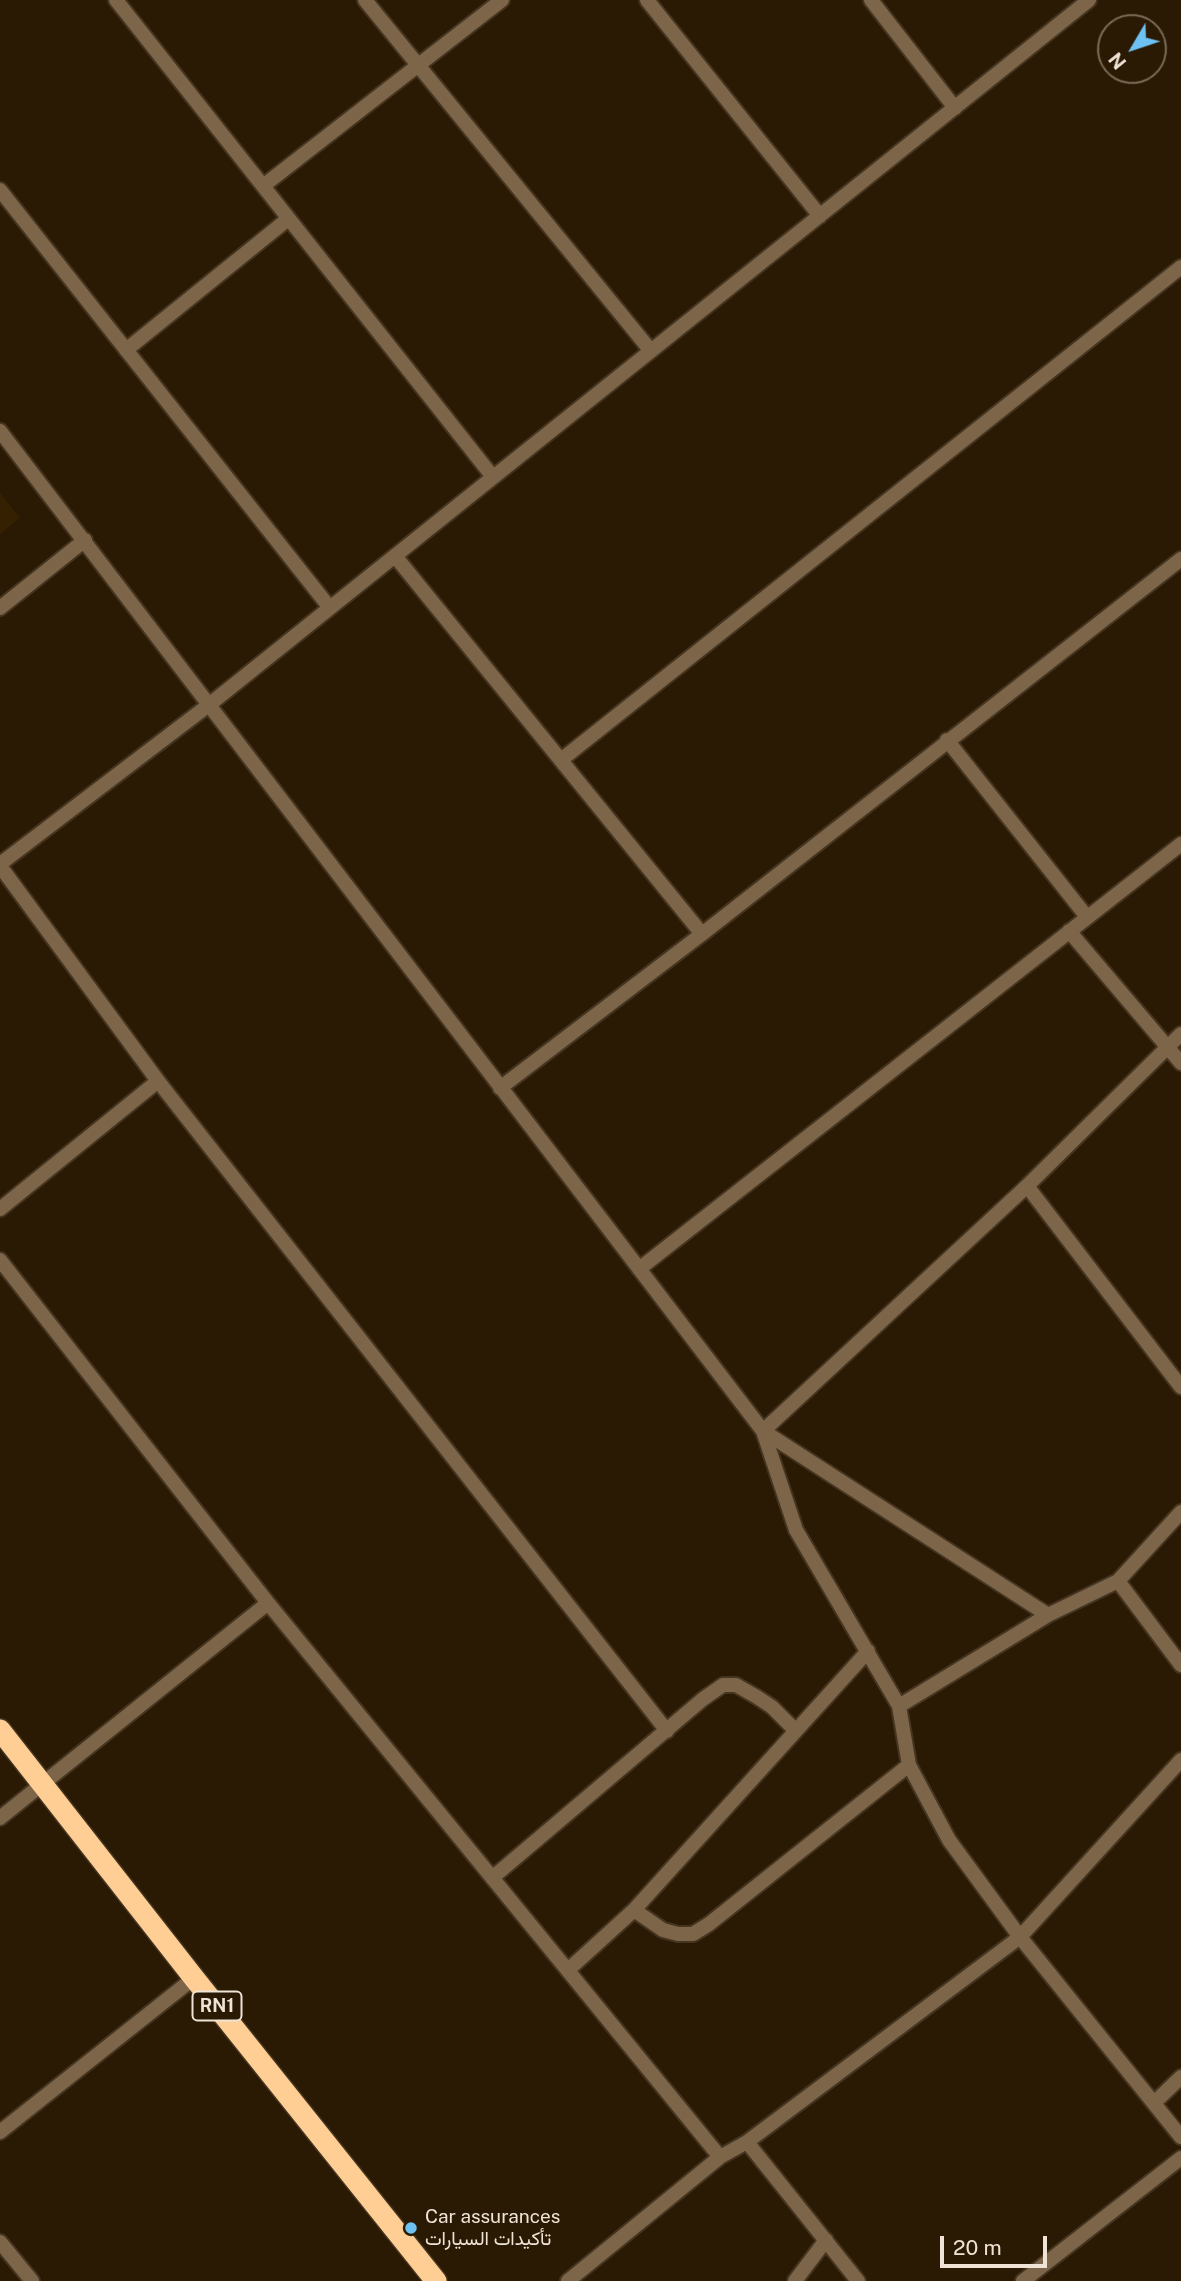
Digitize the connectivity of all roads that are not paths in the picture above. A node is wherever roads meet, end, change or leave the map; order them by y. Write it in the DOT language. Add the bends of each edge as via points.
graph roads {
  1 [pos="116,0"];
  2 [pos="365,0"];
  3 [pos="502,0"];
  4 [pos="647,0"];
  5 [pos="872,0"];
  6 [pos="1089,0"];
  7 [pos="418,66"];
  8 [pos="955,108"];
  9 [pos="263,186"];
  10 [pos="0,190"];
  11 [pos="820,216"];
  12 [pos="288,219"];
  13 [pos="1181,267"];
  14 [pos="126,350"];
  15 [pos="651,351"];
  16 [pos="0,431"];
  17 [pos="493,477"];
  18 [pos="85,540"];
  19 [pos="395,556"];
  20 [pos="1181,559"];
  21 [pos="0,608"];
  22 [pos="331,608"];
  23 [pos="210,704"];
  24 [pos="947,740"];
  25 [pos="561,760"];
  26 [pos="1181,845"];
  27 [pos="0,865"];
  28 [pos="1087,917"];
  29 [pos="1069,930"];
  30 [pos="702,933"];
  31 [pos="1181,1034"];
  32 [pos="1167,1045"];
  33 [pos="1181,1063"];
  34 [pos="158,1081"];
  35 [pos="500,1088"];
  36 [pos="1027,1186"];
  37 [pos="0,1209"];
  38 [pos="0,1260"];
  39 [pos="639,1269"];
  40 [pos="1181,1387"];
  41 [pos="763,1431"];
  42 [pos="1181,1512"];
  43 [pos="1118,1581"];
  44 [pos="268,1603"];
  45 [pos="1048,1615"];
  46 [pos="868,1651"];
  47 [pos="1181,1665"];
  48 [pos="899,1706"];
  49 [pos="0,1730"];
  50 [pos="795,1730"];
  51 [pos="667,1731"];
  52 [pos="1181,1760"];
  53 [pos="909,1765"];
  54 [pos="44,1784"];
  55 [pos="0,1818"];
  56 [pos="492,1878"];
  57 [pos="634,1910"];
  58 [pos="1020,1937"];
  59 [pos="568,1970"];
  60 [pos="194,1978"];
  61 [pos="1181,2077"];
  62 [pos="1155,2102"];
  63 [pos="0,2132"];
  64 [pos="1181,2137"];
  65 [pos="747,2142"];
  66 [pos="720,2157"];
  67 [pos="1181,2158"];
  68 [pos="825,2241"];
  69 [pos="0,2242"];
  70 [pos="32,2281"];
  71 [pos="436,2281"];
  72 [pos="568,2281"];
  73 [pos="795,2281"];
  74 [pos="858,2281"];
  75 [pos="1023,2281"];
  1 -- 9 [label="street"];
  2 -- 7 [label="street"];
  3 -- 7 [label="street"];
  4 -- 11 [label="street"];
  5 -- 8 [label="street"];
  6 -- 8 [label="street"];
  7 -- 9 [label="street"];
  7 -- 15 [label="street"];
  8 -- 11 [label="street"];
  9 -- 12 [label="street"];
  10 -- 14 [label="street"];
  11 -- 15 [label="street"];
  12 -- 14 [label="street"];
  12 -- 17 [label="street"];
  13 -- 25 [label="street"];
  14 -- 22 [label="street"];
  15 -- 17 [label="street"];
  16 -- 18 [label="street"];
  17 -- 19 [label="street"];
  18 -- 21 [label="street"];
  18 -- 23 [label="street"];
  19 -- 22 [label="street"];
  19 -- 25 [label="street"];
  20 -- 24 [label="street"];
  22 -- 23 [label="street"];
  23 -- 27 [label="street"];
  23 -- 35 [label="street"];
  24 -- 28 [label="street"];
  24 -- 30 [label="street"];
  25 -- 30 [label="street"];
  26 -- 28 [label="street"];
  27 -- 34 [label="street"];
  28 -- 29 [label="street"];
  29 -- 32 [label="street"];
  29 -- 39 [label="street"];
  30 -- 35 [label="street"];
  31 -- 32 [label="street"];
  32 -- 33 [label="street"];
  32 -- 36 [label="street"];
  34 -- 37 [label="street"];
  34 -- 51 [label="street"];
  35 -- 39 [label="street"];
  36 -- 40 [label="street"];
  36 -- 41 [label="street"];
  38 -- 44 [label="street"];
  39 -- 41 [label="street"];
  41 -- 45 [label="street"];
  41 -- 46 [label="street" via="796,1530"];
  42 -- 43 [label="street"];
  43 -- 45 [label="street"];
  43 -- 47 [label="street"];
  44 -- 54 [label="street"];
  44 -- 56 [label="street"];
  45 -- 48 [label="street"];
  46 -- 48 [label="street"];
  46 -- 50 [label="street"];
  48 -- 53 [label="street"];
  49 -- 54 [label="highway, RN1"];
  50 -- 51 [label="street" via="772,1707 736,1685 723,1685"];
  50 -- 57 [label="street"];
  51 -- 56 [label="street"];
  52 -- 58 [label="street"];
  53 -- 57 [label="street" via="693,1934 663,1930"];
  53 -- 58 [label="street" via="949,1840"];
  54 -- 55 [label="street"];
  54 -- 60 [label="highway, RN1"];
  56 -- 59 [label="street"];
  57 -- 59 [label="street"];
  58 -- 62 [label="street"];
  58 -- 65 [label="street"];
  59 -- 66 [label="street"];
  60 -- 63 [label="street"];
  60 -- 71 [label="highway, RN1"];
  61 -- 62 [label="street"];
  62 -- 64 [label="street"];
  65 -- 66 [label="street"];
  65 -- 68 [label="street"];
  66 -- 72 [label="street"];
  67 -- 75 [label="street"];
  68 -- 73 [label="street"];
  68 -- 74 [label="street"];
  69 -- 70 [label="street"];
}
